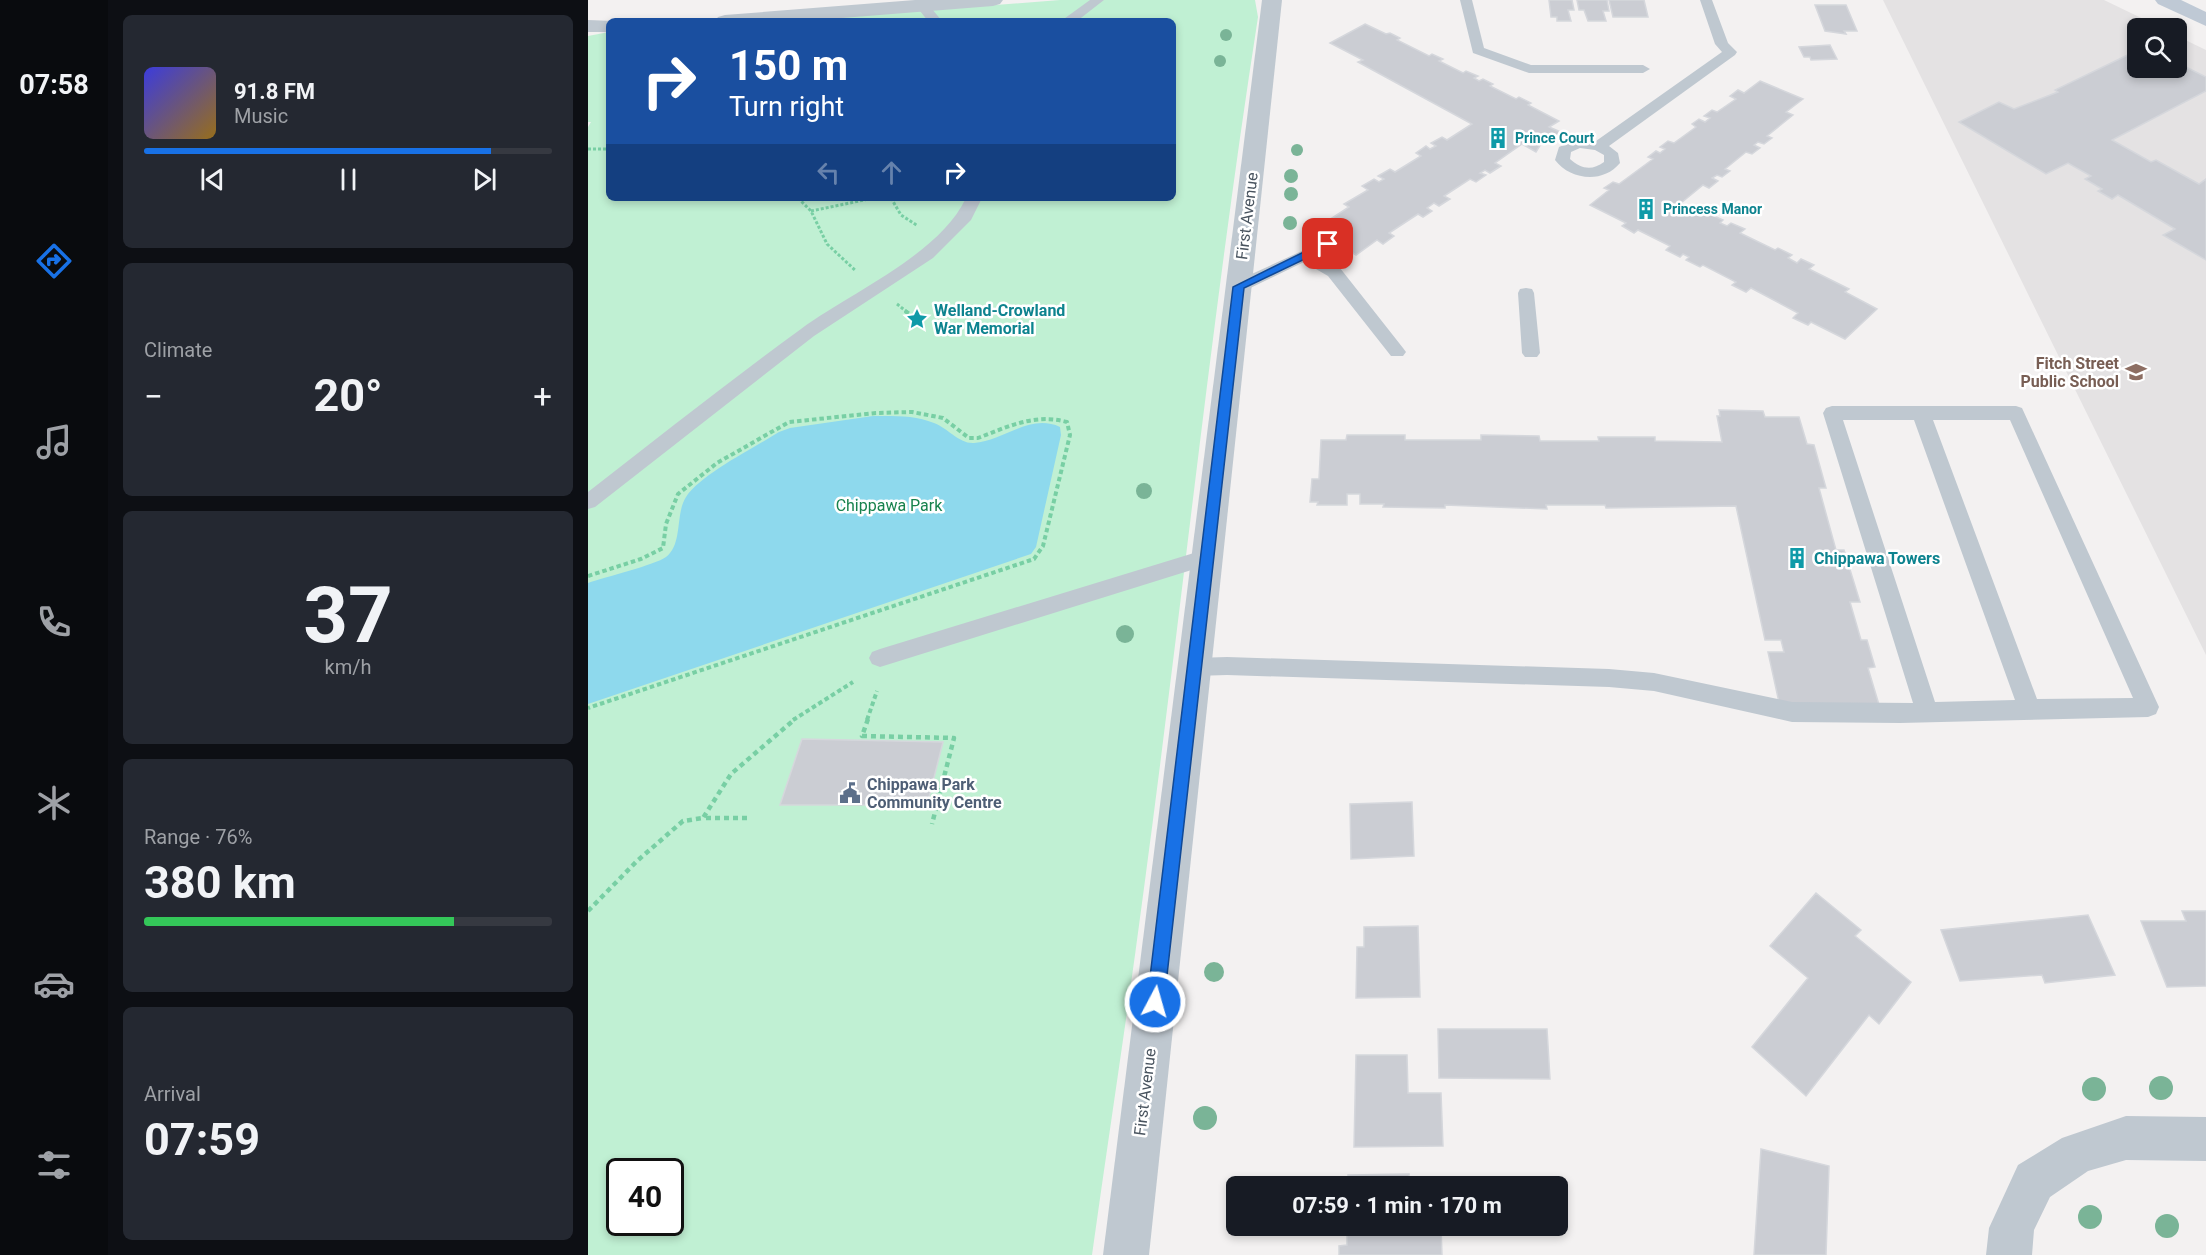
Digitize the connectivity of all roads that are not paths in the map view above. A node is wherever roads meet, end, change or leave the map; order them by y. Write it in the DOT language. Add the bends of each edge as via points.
graph roads {
  1 [pos="993,0"];
  2 [pos="1098,0"];
  3 [pos="1272,0"];
  4 [pos="1466,0"];
  5 [pos="1706,0"];
  6 [pos="2164,0"];
  7 [pos="2202,0"];
  8 [pos="2206,7"];
  9 [pos="929,14"];
  10 [pos="812,18"];
  11 [pos="1072,18"];
  12 [pos="2206,20"];
  13 [pos="588,26"];
  14 [pos="606,26"];
  15 [pos="1643,69"];
  16 [pos="1599,146"];
  17 [pos="973,201"];
  18 [pos="1328,244"];
  19 [pos="1304,255"];
  20 [pos="1239,287"];
  21 [pos="1526,293"];
  22 [pos="1397,352"];
  23 [pos="1532,353"];
  24 [pos="1921,414"];
  25 [pos="588,502"];
  26 [pos="1206,557"];
  27 [pos="880,658"];
  28 [pos="1195,667"];
  29 [pos="2029,708"];
  30 [pos="1927,711"];
  31 [pos="2206,1139"];
  32 [pos="1126,1255"];
  33 [pos="2009,1255"];
  1 -- 9 [label="street"];
  2 -- 11 [label="lane"];
  3 -- 20 [label="street, First Avenue"];
  4 -- 15 [label="lane" via="1478,50 1529,69"];
  5 -- 16 [label="lane" via="1722,44 1730,52"];
  6 -- 12 [label="main road"];
  7 -- 8 [label="main road"];
  9 -- 10 [label="street"];
  13 -- 14 [label="street"];
  17 -- 25 [label="lane" via="965,217 927,254 808,332"];
  18 -- 19 [label="lane"];
  19 -- 20 [label="lane"];
  19 -- 22 [label="lane" via="1334,272"];
  20 -- 26 [label="street, First Avenue"];
  21 -- 23 [label="lane"];
  24 -- 29 [label="lane"];
  24 -- 29 [label="lane" via="2016,413 2148,707"];
  24 -- 30 [label="lane" via="1832,413"];
  26 -- 27 [label="lane"];
  26 -- 28 [label="street, First Avenue"];
  28 -- 30 [label="lane" via="1610,678 1654,682 1792,712"];
  28 -- 32 [label="street, First Avenue"];
  29 -- 30 [label="lane"];
  31 -- 33 [label="street" via="2126,1138 2077,1153 2034,1182 2012,1228"];
}
